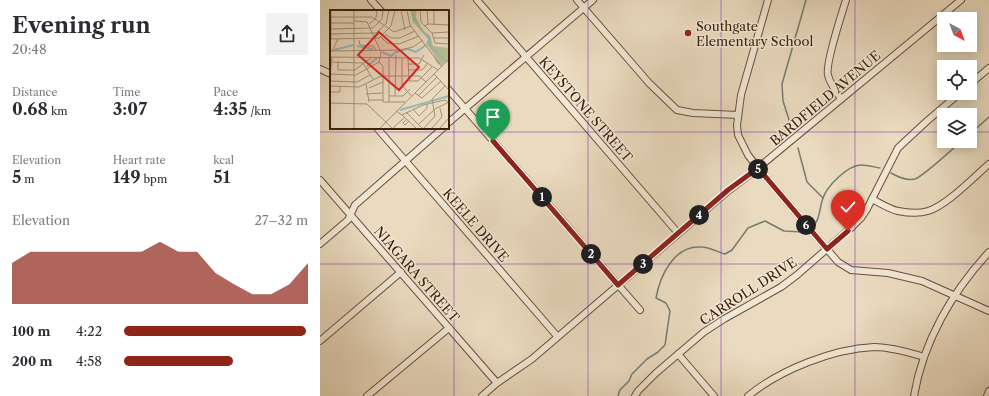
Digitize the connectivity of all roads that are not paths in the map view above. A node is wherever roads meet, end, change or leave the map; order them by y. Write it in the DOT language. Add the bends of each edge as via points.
graph roads {
  1 [pos="371,0"];
  2 [pos="477,0"];
  3 [pos="577,0"];
  4 [pos="593,0"];
  5 [pos="768,0"];
  6 [pos="846,0"];
  7 [pos="961,0"];
  8 [pos="584,8"];
  9 [pos="380,10"];
  10 [pos="526,57"];
  11 [pos="989,68"];
  12 [pos="320,69"];
  13 [pos="330,74"];
  14 [pos="977,78"];
  15 [pos="449,90"];
  16 [pos="841,99"];
  17 [pos="952,100"];
  18 [pos="465,109"];
  19 [pos="738,115"];
  20 [pos="449,122"];
  21 [pos="378,129"];
  22 [pos="442,129"];
  23 [pos="405,160"];
  24 [pos="989,164"];
  25 [pos="758,168"];
  26 [pos="320,180"];
  27 [pos="872,199"];
  28 [pos="351,215"];
  29 [pos="678,233"];
  30 [pos="320,244"];
  31 [pos="827,249"];
  32 [pos="989,252"];
  33 [pos="401,272"];
  34 [pos="618,285"];
  35 [pos="955,295"];
  36 [pos="640,310"];
  37 [pos="989,310"];
  38 [pos="449,328"];
  39 [pos="557,336"];
  40 [pos="320,341"];
  41 [pos="678,354"];
  42 [pos="924,357"];
  43 [pos="497,384"];
  44 [pos="989,391"];
  45 [pos="368,396"];
  46 [pos="482,396"];
  47 [pos="634,396"];
  48 [pos="714,396"];
  49 [pos="748,396"];
  50 [pos="914,396"];
  51 [pos="987,396"];
  1 -- 9 [label="street"];
  2 -- 10 [label="street, KEYSTONE STREET"];
  3 -- 8 [label="street"];
  4 -- 8 [label="street"];
  5 -- 19 [label="street" via="741,95"];
  6 -- 16 [label="street" via="827,73 831,85"];
  7 -- 16 [label="street, BARDFIELD AVENUE"];
  8 -- 10 [label="street"];
  8 -- 19 [label="street" via="649,83 677,110"];
  10 -- 18 [label="street"];
  10 -- 29 [label="street, KEYSTONE STREET"];
  11 -- 14 [label="street"];
  12 -- 13 [label="street"];
  15 -- 18 [label="street"];
  16 -- 25 [label="street, BARDFIELD AVENUE"];
  17 -- 27 [label="street, CARROLL DRIVE" via="898,148"];
  18 -- 20 [label="street"];
  18 -- 34 [label="street"];
  19 -- 25 [label="street" via="738,135"];
  21 -- 23 [label="street, KEELE DRIVE"];
  22 -- 23 [label="street"];
  23 -- 28 [label="street" via="356,205"];
  23 -- 39 [label="street, KEELE DRIVE"];
  24 -- 27 [label="street" via="956,193 930,211 911,213 896,210"];
  25 -- 29 [label="street, BARDFIELD AVENUE"];
  25 -- 31 [label="street"];
  26 -- 28 [label="street, NIAGARA STREET"];
  27 -- 31 [label="street, CARROLL DRIVE" via="861,218"];
  28 -- 30 [label="street"];
  28 -- 33 [label="street, NIAGARA STREET"];
  29 -- 34 [label="street, BARDFIELD AVENUE"];
  31 -- 35 [label="street" via="838,262 851,270 888,273 922,281"];
  31 -- 41 [label="street, CARROLL DRIVE" via="781,287 704,332"];
  32 -- 35 [label="street"];
  33 -- 38 [label="street, NIAGARA STREET"];
  33 -- 40 [label="street"];
  34 -- 36 [label="street"];
  34 -- 39 [label="street, BARDFIELD AVENUE"];
  35 -- 37 [label="street"];
  35 -- 42 [label="street"];
  38 -- 43 [label="street, NIAGARA STREET"];
  38 -- 45 [label="street"];
  39 -- 43 [label="street, BARDFIELD AVENUE" via="532,359"];
  41 -- 47 [label="street, CARROLL DRIVE"];
  41 -- 48 [label="street"];
  42 -- 49 [label="street" via="900,350 875,347 849,350 823,357 773,378"];
  42 -- 50 [label="street"];
  43 -- 46 [label="street, BARDFIELD AVENUE"];
  44 -- 51 [label="street"];
}
